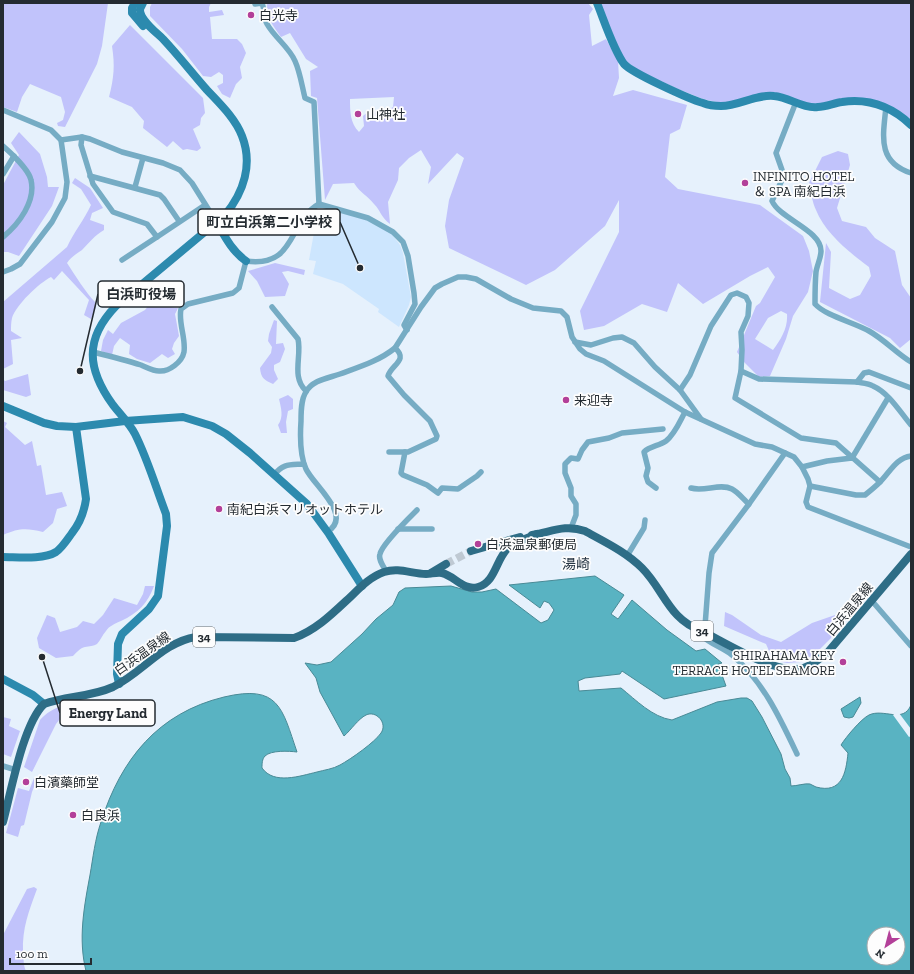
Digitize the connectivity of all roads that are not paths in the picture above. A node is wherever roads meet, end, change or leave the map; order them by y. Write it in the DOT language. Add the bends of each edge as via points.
graph roads {
  1 [pos="135,3"];
  2 [pos="143,3"];
  3 [pos="596,3"];
  4 [pos="255,4"];
  5 [pos="207,90"];
  6 [pos="796,102"];
  7 [pos="886,107"];
  8 [pos="3,110"];
  9 [pos="911,125"];
  10 [pos="82,138"];
  11 [pos="61,140"];
  12 [pos="3,146"];
  13 [pos="14,156"];
  14 [pos="143,158"];
  15 [pos="911,173"];
  16 [pos="3,174"];
  17 [pos="90,176"];
  18 [pos="135,188"];
  19 [pos="319,204"];
  20 [pos="205,205"];
  21 [pos="179,221"];
  22 [pos="217,223"];
  23 [pos="3,236"];
  24 [pos="157,236"];
  25 [pos="122,260"];
  26 [pos="246,261"];
  27 [pos="3,272"];
  28 [pos="272,308"];
  29 [pos="407,330"];
  30 [pos="575,342"];
  31 [pos="394,348"];
  32 [pos="92,352"];
  33 [pos="911,362"];
  34 [pos="741,371"];
  35 [pos="857,382"];
  36 [pos="911,388"];
  37 [pos="680,390"];
  38 [pos="306,391"];
  39 [pos="888,398"];
  40 [pos="3,406"];
  41 [pos="685,412"];
  42 [pos="702,420"];
  43 [pos="125,421"];
  44 [pos="911,425"];
  45 [pos="76,427"];
  46 [pos="663,430"];
  47 [pos="389,452"];
  48 [pos="405,452"];
  49 [pos="785,453"];
  50 [pos="911,456"];
  51 [pos="852,458"];
  52 [pos="304,464"];
  53 [pos="802,467"];
  54 [pos="481,472"];
  55 [pos="274,475"];
  56 [pos="880,482"];
  57 [pos="810,486"];
  58 [pos="656,488"];
  59 [pos="691,488"];
  60 [pos="749,504"];
  61 [pos="417,510"];
  62 [pos="645,520"];
  63 [pos="571,528"];
  64 [pos="398,529"];
  65 [pos="432,529"];
  66 [pos="327,532"];
  67 [pos="537,534"];
  68 [pos="911,547"];
  69 [pos="471,551"];
  70 [pos="911,554"];
  71 [pos="627,556"];
  72 [pos="3,557"];
  73 [pos="446,564"];
  74 [pos="386,571"];
  75 [pos="430,574"];
  76 [pos="362,586"];
  77 [pos="872,601"];
  78 [pos="702,631"];
  79 [pos="911,646"];
  80 [pos="3,679"];
  81 [pos="119,684"];
  82 [pos="44,704"];
  83 [pos="797,754"];
  84 [pos="3,766"];
  85 [pos="16,770"];
  86 [pos="3,822"];
  1 -- 5 [label="street" via="132,8 133,15"];
  2 -- 5 [label="street" via="140,9 142,17"];
  3 -- 6 [label="street" via="619,55 624,64 632,70 704,104 728,106 774,96"];
  4 -- 19 [label="street" via="262,3 267,24 295,62 305,98 314,102"];
  5 -- 22 [label="street" via="224,108 238,129 247,157 246,175 240,194"];
  6 -- 7 [label="street" via="809,107 843,101"];
  6 -- 33 [label="street" via="776,153 782,170 782,180 772,201 780,212 810,232 818,242 821,250 816,272 815,304 820,310 870,332"];
  7 -- 9 [label="street"];
  7 -- 15 [label="street" via="883,138 889,158 896,167"];
  8 -- 11 [label="street" via="51,130"];
  10 -- 11 [label="street"];
  10 -- 14 [label="street"];
  10 -- 17 [label="street"];
  11 -- 27 [label="street" via="67,182 65,198 52,222 20,264"];
  12 -- 13 [label="street"];
  13 -- 16 [label="street"];
  13 -- 23 [label="street" via="31,179 32,196 19,219"];
  14 -- 18 [label="street"];
  14 -- 20 [label="street" via="180,170 192,183"];
  17 -- 18 [label="street"];
  17 -- 24 [label="street" via="113,212 147,224"];
  18 -- 21 [label="street" via="162,196"];
  19 -- 26 [label="street" via="305,216 280,254 263,262"];
  19 -- 29 [label="street" via="368,218 393,232 403,242 414,293 414,306 404,325"];
  20 -- 21 [label="street"];
  20 -- 22 [label="street"];
  21 -- 24 [label="street"];
  22 -- 26 [label="street" via="231,247"];
  22 -- 32 [label="street" via="107,315 93,342"];
  24 -- 25 [label="street"];
  26 -- 32 [label="street" via="239,288 233,294 188,304 181,309 179,317 185,343 184,354 177,364 168,370 159,371"];
  28 -- 38 [label="street" via="298,339 297,372"];
  29 -- 30 [label="street" via="435,288 449,280 466,277 484,283 533,308 562,311 568,317"];
  29 -- 31 [label="street"];
  30 -- 37 [label="street" via="591,346 622,337 634,343"];
  30 -- 41 [label="street" via="586,354 604,361"];
  31 -- 38 [label="street" via="377,360 321,380"];
  31 -- 48 [label="street" via="400,356 388,376 430,421 437,436 417,449"];
  32 -- 43 [label="street" via="102,389"];
  34 -- 35 [label="street" via="759,379"];
  34 -- 37 [label="street" via="741,332 748,316 749,303 746,297 737,293 731,295 711,326 690,375"];
  34 -- 51 [label="street" via="736,398 739,401 801,438 836,442"];
  35 -- 36 [label="street" via="864,373 869,372"];
  35 -- 39 [label="street" via="872,385"];
  37 -- 42 [label="street"];
  38 -- 52 [label="street" via="300,420"];
  39 -- 44 [label="street"];
  39 -- 51 [label="street"];
  40 -- 45 [label="street" via="44,423"];
  41 -- 42 [label="street"];
  41 -- 58 [label="street" via="668,440 644,452 648,468 646,476 648,482"];
  42 -- 49 [label="street" via="755,444 772,447"];
  43 -- 45 [label="street"];
  43 -- 55 [label="street" via="183,417 212,426 226,434"];
  43 -- 81 [label="street" via="140,445 166,514 167,526 158,596 149,609 122,634 118,644"];
  45 -- 72 [label="street" via="86,500 79,524 63,546 55,552 40,557"];
  46 -- 63 [label="street" via="622,433 588,442 578,459 571,458 565,464 571,496 576,504 576,515"];
  47 -- 48 [label="street"];
  48 -- 54 [label="street" via="401,473 438,493 442,488 458,489"];
  49 -- 53 [label="street" via="794,457"];
  49 -- 60 [label="street"];
  50 -- 56 [label="street" via="896,462"];
  51 -- 53 [label="street"];
  51 -- 56 [label="street"];
  52 -- 55 [label="street" via="283,466"];
  52 -- 66 [label="street" via="312,480 335,511 336,521"];
  53 -- 57 [label="street"];
  55 -- 66 [label="street" via="307,504"];
  56 -- 57 [label="street" via="865,495"];
  57 -- 68 [label="street" via="806,502 808,507"];
  59 -- 60 [label="street" via="732,489"];
  60 -- 78 [label="street" via="712,553 705,626"];
  61 -- 64 [label="street"];
  62 -- 71 [label="street"];
  63 -- 67 [label="main road, 白浜温泉線 / 34" via="552,529"];
  63 -- 71 [label="main road, 白浜温泉線 / 34" via="585,531"];
  64 -- 65 [label="street"];
  64 -- 74 [label="street" via="380,554"];
  66 -- 76 [label="street"];
  67 -- 69 [label="main road, 白浜温泉線 / 34" via="525,535"];
  67 -- 75 [label="main road, 白浜温泉線 / 34" via="508,548 488,580 481,586 470,588 443,574"];
  70 -- 77 [label="main road, 白浜温泉線 / 34"];
  71 -- 78 [label="main road, 白浜温泉線 / 34" via="650,577 679,618 692,628"];
  73 -- 75 [label="main road"];
  74 -- 75 [label="main road, 白浜温泉線 / 34"];
  74 -- 76 [label="main road, 白浜温泉線 / 34"];
  76 -- 81 [label="main road, 白浜温泉線 / 34" via="306,634 294,638 187,639 166,650"];
  77 -- 78 [label="main road, 白浜温泉線 / 34" via="828,652 800,669 786,670 771,665"];
  77 -- 79 [label="street"];
  78 -- 83 [label="street" via="701,635 704,638 731,654 753,675 775,709"];
  80 -- 82 [label="street"];
  81 -- 82 [label="main road, 白浜温泉線 / 34" via="95,693"];
  82 -- 85 [label="main road" via="37,713 23,744"];
  84 -- 85 [label="street"];
  85 -- 86 [label="main road"];
}
